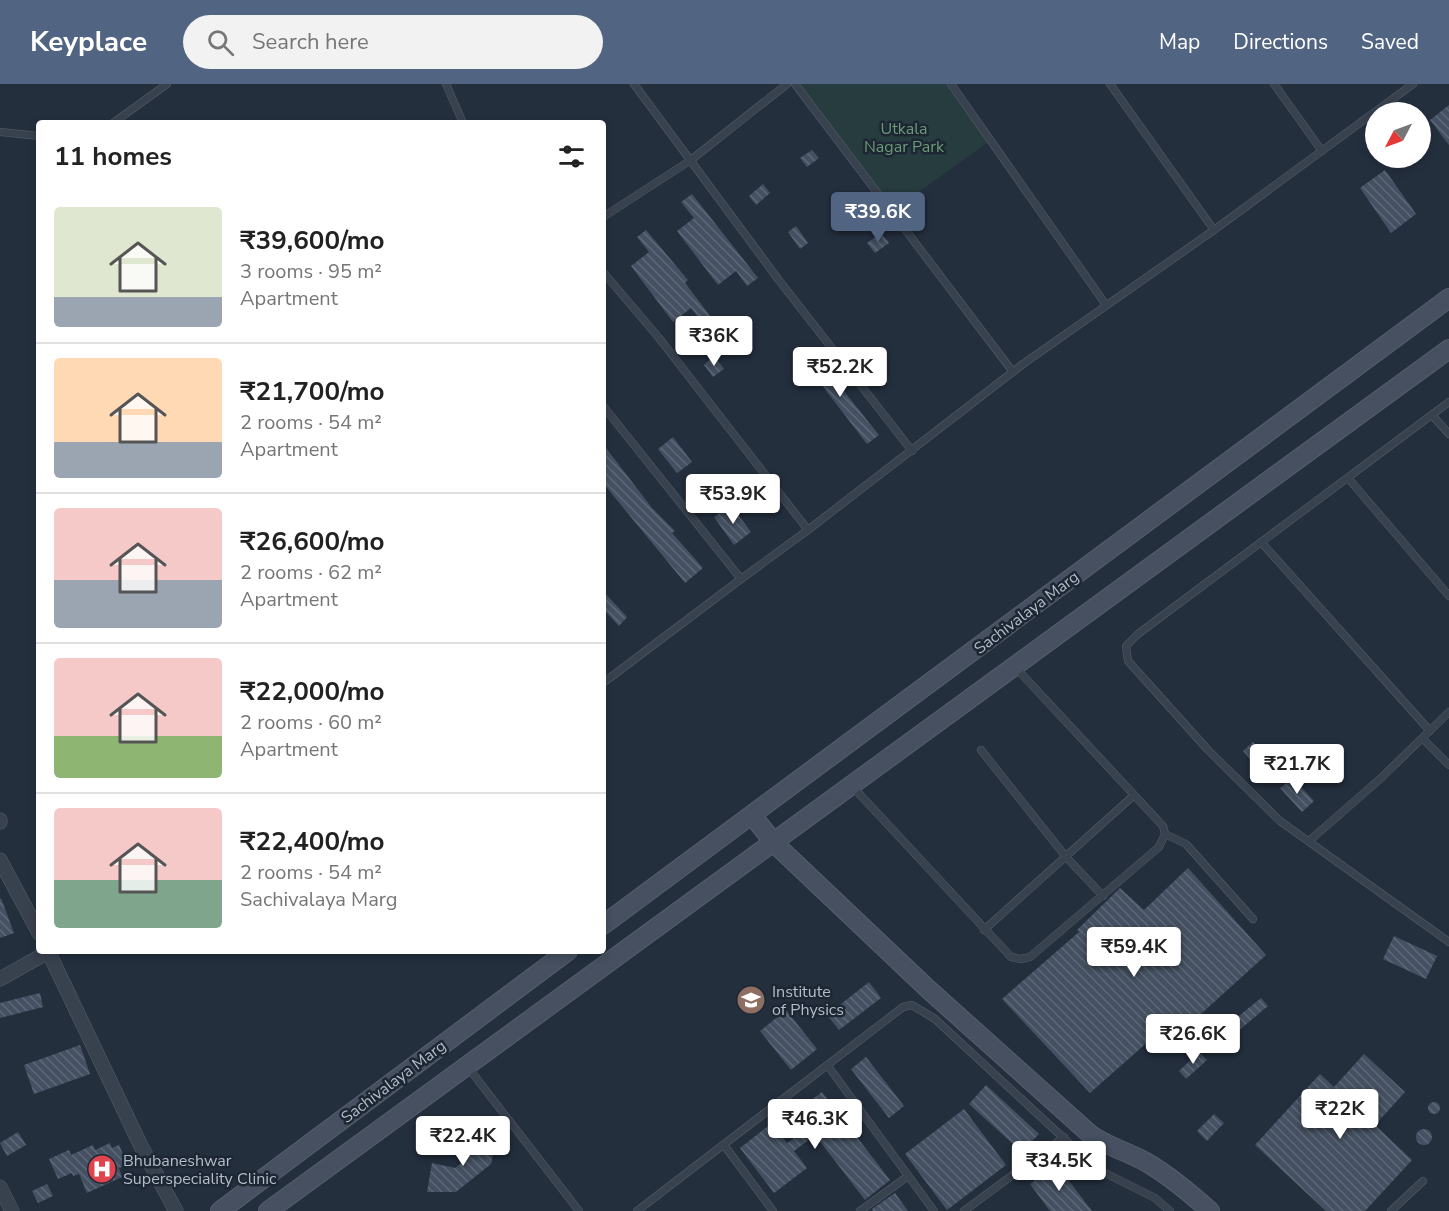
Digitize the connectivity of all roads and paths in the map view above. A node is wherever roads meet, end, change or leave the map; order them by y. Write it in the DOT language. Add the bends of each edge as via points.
graph roads {
  1 [pos="167,84"];
  2 [pos="446,84"];
  3 [pos="634,84"];
  4 [pos="787,84"];
  5 [pos="795,84"];
  6 [pos="951,84"];
  7 [pos="1110,84"];
  8 [pos="1274,84"];
  9 [pos="1413,84"];
  10 [pos="117,120"];
  11 [pos="462,120"];
  12 [pos="0,132"];
  13 [pos="36,136"];
  14 [pos="1322,151"];
  15 [pos="691,160"];
  16 [pos="606,215"];
  17 [pos="1214,230"];
  18 [pos="606,276"];
  19 [pos="1449,298"];
  20 [pos="1106,305"];
  21 [pos="1449,349"];
  22 [pos="1013,372"];
  23 [pos="1449,402"];
  24 [pos="606,410"];
  25 [pos="1432,416"];
  26 [pos="1449,434"];
  27 [pos="912,451"];
  28 [pos="1348,478"];
  29 [pos="808,530"];
  30 [pos="1262,542"];
  31 [pos="741,579"];
  32 [pos="1449,596"];
  33 [pos="1014,666"];
  34 [pos="606,681"];
  35 [pos="1449,712"];
  36 [pos="1431,731"];
  37 [pos="1423,739"];
  38 [pos="981,750"];
  39 [pos="1449,765"];
  40 [pos="850,785"];
  41 [pos="1133,796"];
  42 [pos="752,815"];
  43 [pos="1165,834"];
  44 [pos="1309,841"];
  45 [pos="774,843"];
  46 [pos="1066,857"];
  47 [pos="1,862"];
  48 [pos="1103,896"];
  49 [pos="1253,919"];
  50 [pos="606,923"];
  51 [pos="36,927"];
  52 [pos="984,930"];
  53 [pos="1449,942"];
  54 [pos="44,954"];
  55 [pos="49,954"];
  56 [pos="564,954"];
  57 [pos="0,979"];
  58 [pos="467,1066"];
  59 [pos="828,1066"];
  60 [pos="1064,1137"];
  61 [pos="724,1145"];
  62 [pos="909,1176"];
  63 [pos="1423,1181"];
  64 [pos="0,1187"];
  65 [pos="12,1211"];
  66 [pos="176,1211"];
  67 [pos="220,1211"];
  68 [pos="268,1211"];
  69 [pos="579,1211"];
  70 [pos="637,1211"];
  71 [pos="773,1211"];
  72 [pos="861,1211"];
  73 [pos="934,1211"];
  74 [pos="964,1211"];
  75 [pos="1170,1211"];
  76 [pos="1210,1211"];
  77 [pos="1391,1211"];
  1 -- 10 [label="lane"];
  2 -- 11 [label="lane"];
  3 -- 15 [label="lane"];
  4 -- 15 [label="lane"];
  5 -- 22 [label="lane"];
  6 -- 20 [label="lane"];
  7 -- 17 [label="lane"];
  8 -- 14 [label="lane"];
  9 -- 14 [label="lane"];
  12 -- 13 [label="lane"];
  14 -- 17 [label="lane"];
  15 -- 16 [label="lane"];
  15 -- 27 [label="lane"];
  17 -- 20 [label="lane"];
  18 -- 29 [label="lane"];
  19 -- 42 [label="main road, Sachivalaya Marg"];
  20 -- 22 [label="lane"];
  21 -- 33 [label="main road"];
  22 -- 27 [label="lane"];
  23 -- 25 [label="lane"];
  24 -- 31 [label="lane"];
  25 -- 26 [label="lane"];
  25 -- 28 [label="lane"];
  27 -- 29 [label="lane"];
  28 -- 30 [label="lane"];
  28 -- 32 [label="lane"];
  29 -- 31 [label="lane"];
  30 -- 36 [label="lane"];
  30 -- 44 [label="lane" via="1138,633 1126,646 1126,653 1134,670 1208,750 1280,821"];
  31 -- 34 [label="lane"];
  33 -- 40 [label="main road"];
  33 -- 41 [label="lane"];
  35 -- 36 [label="lane"];
  36 -- 37 [label="lane"];
  37 -- 39 [label="lane"];
  37 -- 44 [label="lane"];
  38 -- 46 [label="lane"];
  40 -- 45 [label="main road"];
  40 -- 52 [label="lane"];
  41 -- 43 [label="lane" via="1163,826"];
  41 -- 46 [label="lane"];
  42 -- 45 [label="main road"];
  42 -- 50 [label="main road, Sachivalaya Marg"];
  43 -- 48 [label="lane" via="1159,847"];
  43 -- 49 [label="lane" via="1186,844"];
  44 -- 53 [label="lane"];
  45 -- 58 [label="main road"];
  45 -- 76 [label="main road" via="928,989 1091,1135 1109,1148 1144,1161 1173,1178"];
  46 -- 48 [label="lane"];
  46 -- 52 [label="lane"];
  47 -- 51 [label="street"];
  48 -- 52 [label="lane" via="1030,957 1011,957"];
  54 -- 57 [label="street"];
  55 -- 66 [label="street"];
  56 -- 67 [label="main road, Sachivalaya Marg"];
  58 -- 68 [label="main road"];
  58 -- 69 [label="lane"];
  59 -- 60 [label="lane" via="903,1007 912,1005 935,1018"];
  59 -- 61 [label="lane"];
  59 -- 62 [label="lane"];
  60 -- 74 [label="lane"];
  60 -- 75 [label="lane" via="1097,1169 1155,1198"];
  61 -- 70 [label="lane"];
  61 -- 71 [label="lane"];
  62 -- 72 [label="lane"];
  62 -- 73 [label="lane"];
  63 -- 77 [label="lane"];
  64 -- 65 [label="street"];
}
